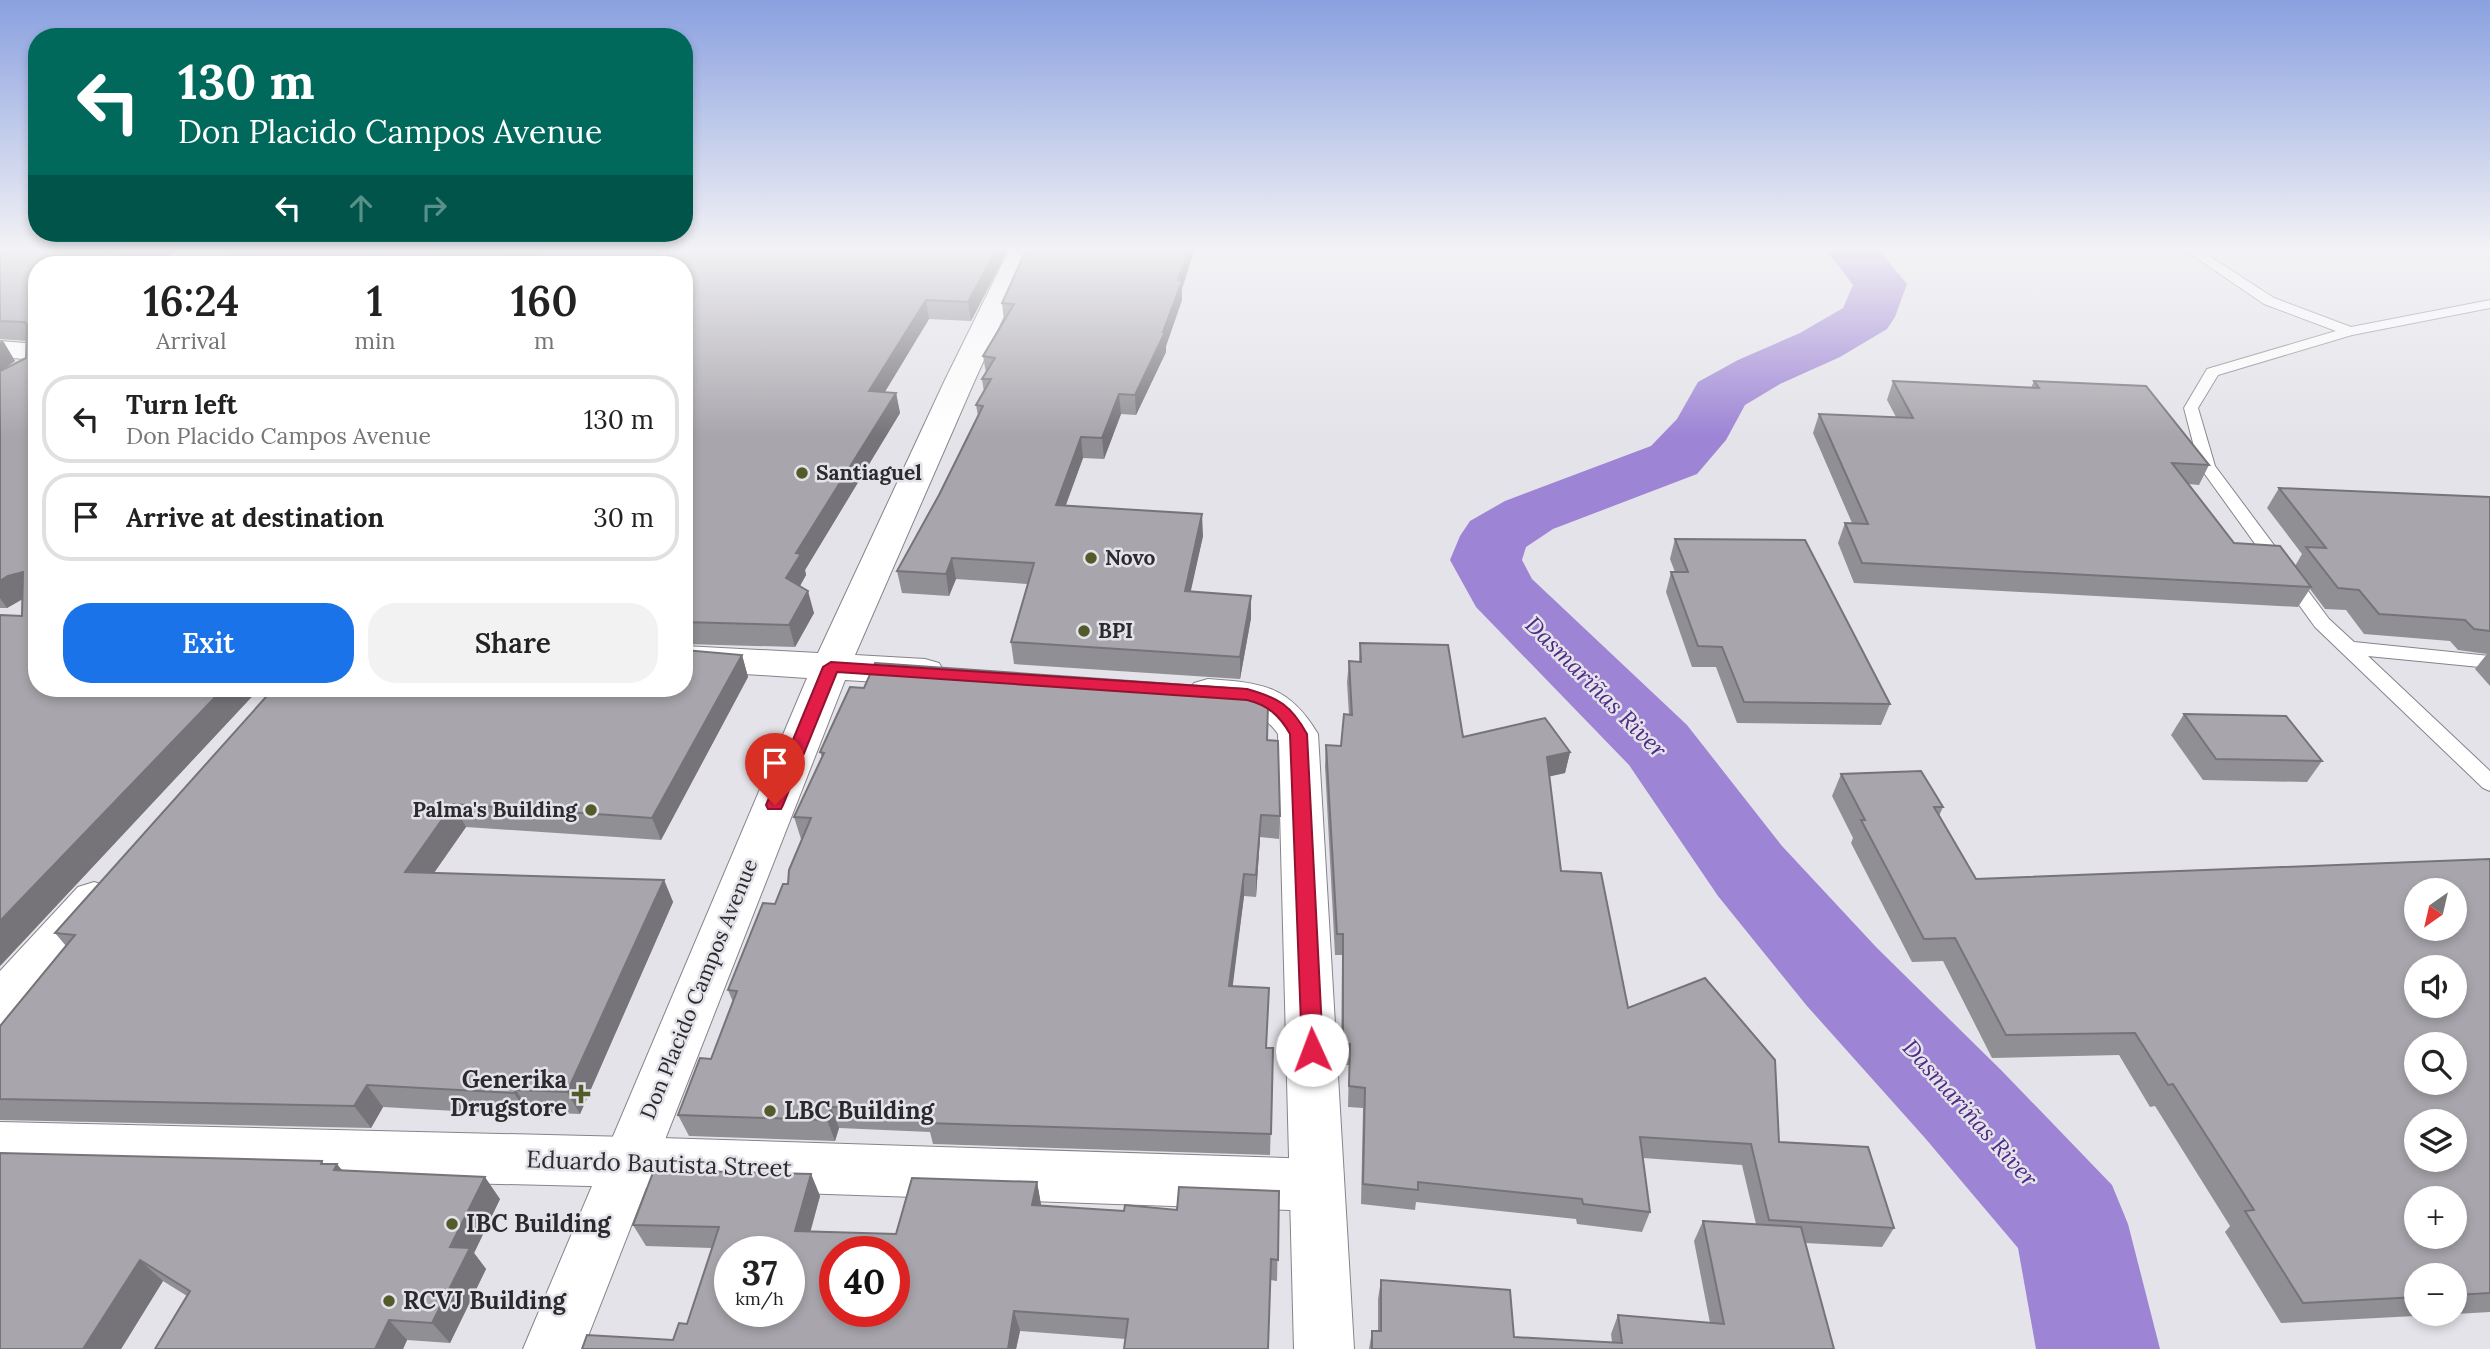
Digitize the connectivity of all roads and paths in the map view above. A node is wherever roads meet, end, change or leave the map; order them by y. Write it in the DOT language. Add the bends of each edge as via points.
graph roads {
  1 [pos="993,311"];
  2 [pos="2294,311"];
  3 [pos="2454,311"];
  4 [pos="2350,331"];
  5 [pos="0,349"];
  6 [pos="28,351"];
  7 [pos="28,369"];
  8 [pos="9,380"];
  9 [pos="2349,648"];
  10 [pos="693,659"];
  11 [pos="2490,662"];
  12 [pos="831,667"];
  13 [pos="961,674"];
  14 [pos="1168,689"];
  15 [pos="2490,783"];
  16 [pos="120,872"];
  17 [pos="0,1004"];
  18 [pos="0,1147"];
  19 [pos="629,1162"];
  20 [pos="1317,1185"];
  21 [pos="553,1349"];
  22 [pos="1324,1349"];
  1 -- 12 [label="street, Don Placido Campos Avenue"];
  2 -- 4 [label="lane"];
  3 -- 4 [label="lane"];
  4 -- 9 [label="lane" via="2212,372 2191,408 2207,466 2322,623"];
  5 -- 6 [label="street"];
  7 -- 8 [label="street"];
  9 -- 11 [label="lane"];
  9 -- 15 [label="lane"];
  10 -- 12 [label="street"];
  12 -- 13 [label="street"];
  12 -- 19 [label="street, Don Placido Campos Avenue"];
  14 -- 20 [label="street" via="1262,699 1290,718 1298,734"];
  16 -- 17 [label="street"];
  18 -- 19 [label="street, Eduardo Bautista Street"];
  19 -- 20 [label="street, Eduardo Bautista Street"];
  19 -- 21 [label="street, Don Placido Campos Avenue"];
  20 -- 22 [label="street"];
}
